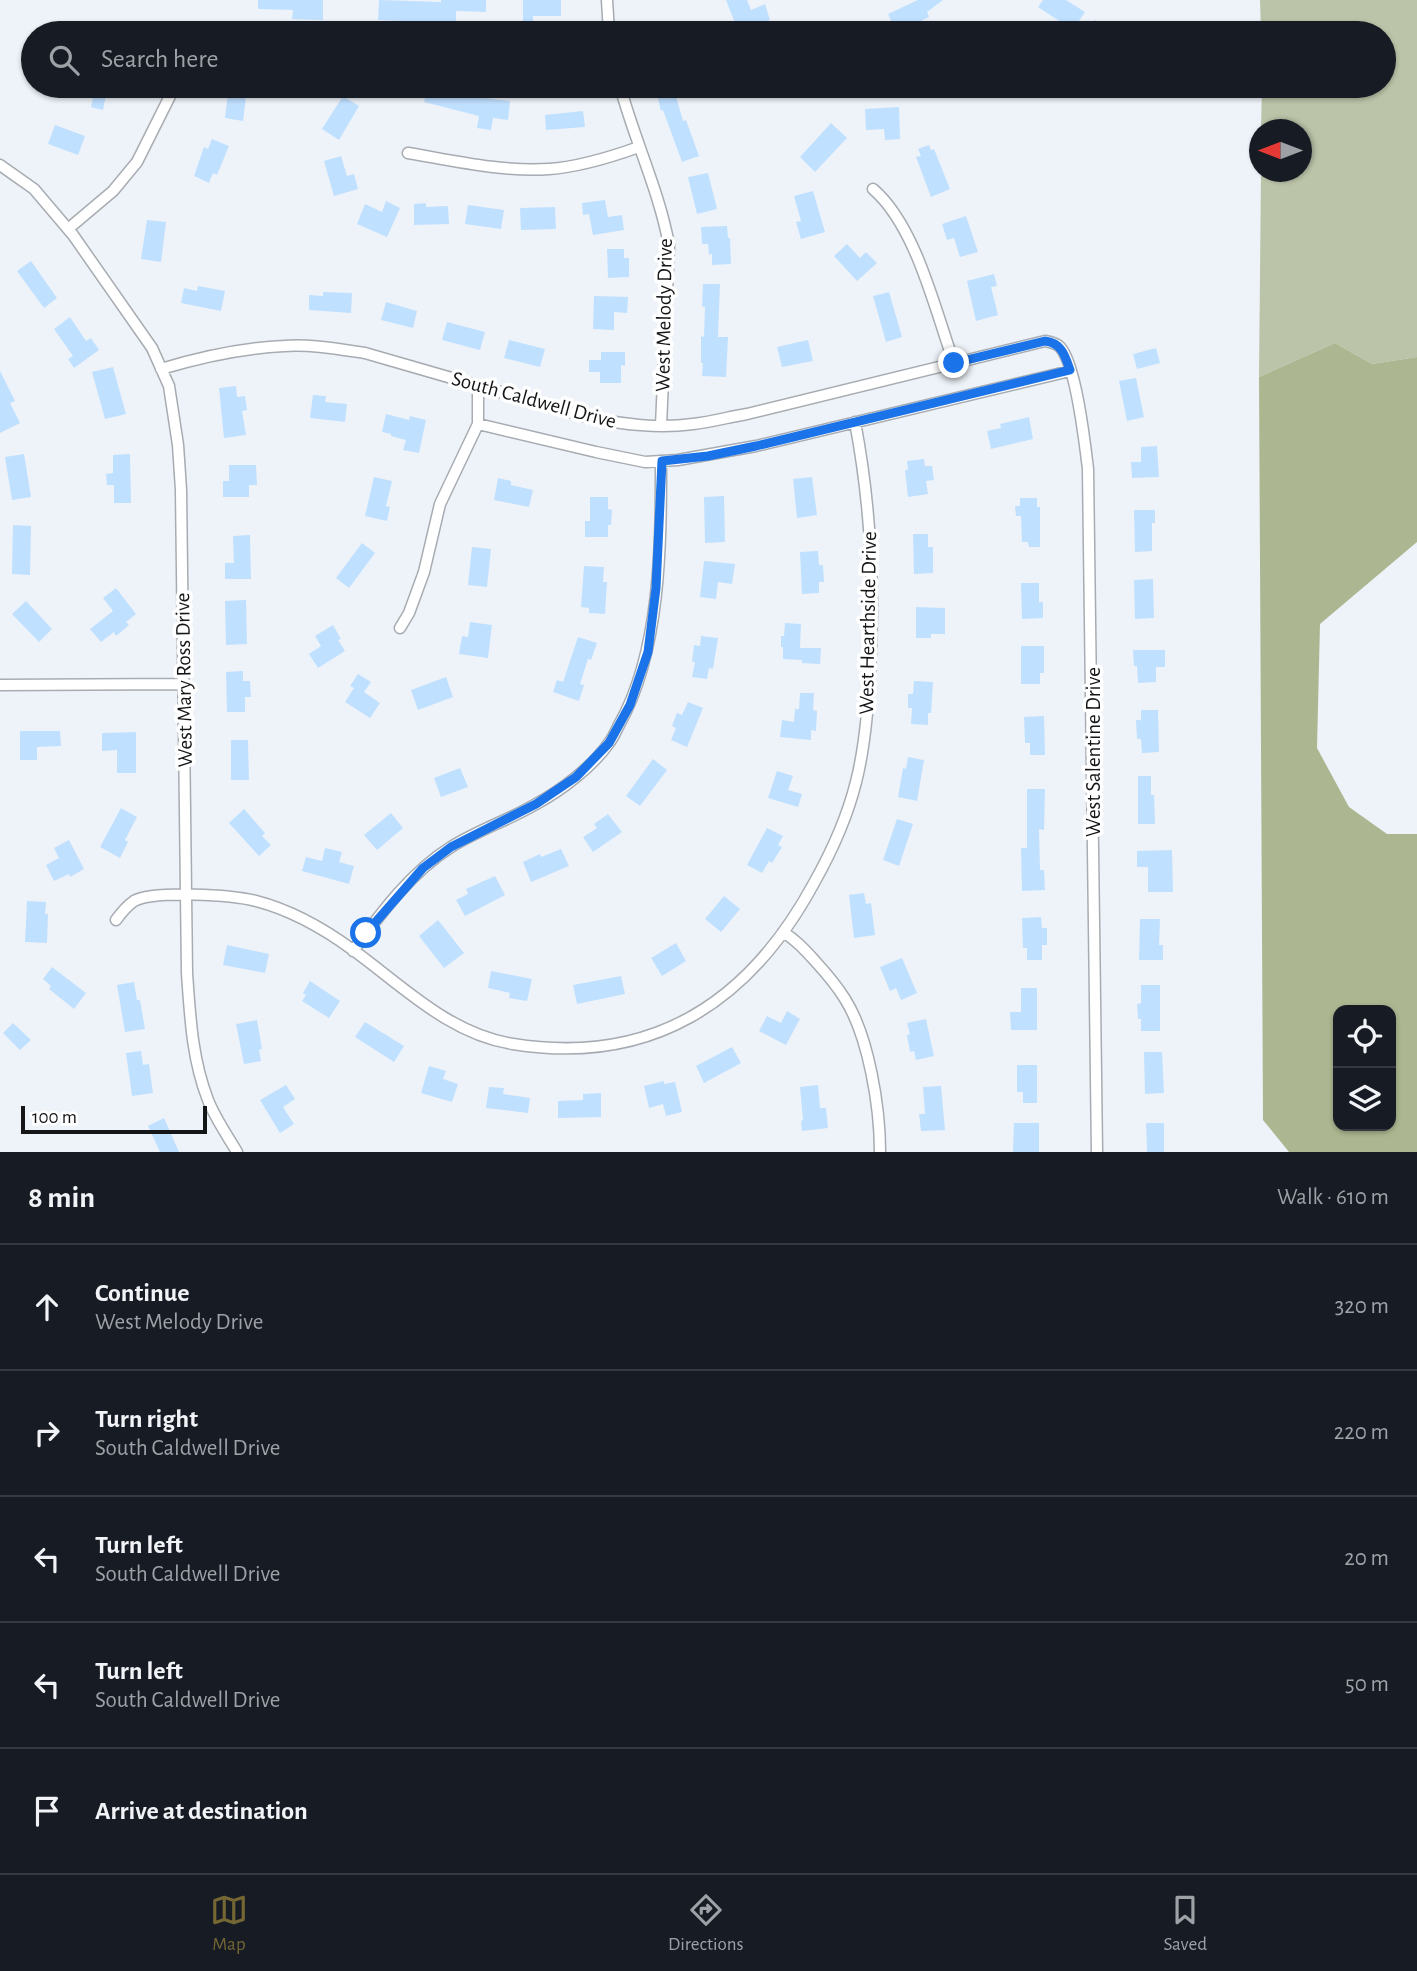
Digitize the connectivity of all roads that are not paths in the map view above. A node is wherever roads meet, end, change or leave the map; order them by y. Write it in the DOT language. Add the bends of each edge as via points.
graph roads {
  1 [pos="607,0"];
  2 [pos="608,21"];
  3 [pos="169,98"];
  4 [pos="624,98"];
  5 [pos="639,147"];
  6 [pos="408,153"];
  7 [pos="0,165"];
  8 [pos="873,189"];
  9 [pos="68,229"];
  10 [pos="1064,355"];
  11 [pos="954,363"];
  12 [pos="161,369"];
  13 [pos="1070,370"];
  14 [pos="478,386"];
  15 [pos="855,422"];
  16 [pos="478,425"];
  17 [pos="661,426"];
  18 [pos="662,461"];
  19 [pos="400,628"];
  20 [pos="183,684"];
  21 [pos="0,685"];
  22 [pos="186,894"];
  23 [pos="116,919"];
  24 [pos="783,932"];
  25 [pos="354,951"];
  26 [pos="237,1152"];
  27 [pos="880,1152"];
  28 [pos="1097,1152"];
  1 -- 2 [label="street"];
  3 -- 9 [label="street" via="137,162 113,191"];
  4 -- 5 [label="street, West Melody Drive"];
  5 -- 6 [label="street" via="551,169 505,169"];
  5 -- 17 [label="street, West Melody Drive" via="664,218 668,245"];
  7 -- 9 [label="street, West Mary Ross Drive" via="34,189"];
  8 -- 11 [label="street" via="904,228"];
  9 -- 12 [label="street, West Mary Ross Drive" via="152,348"];
  10 -- 11 [label="street, South Caldwell Drive" via="1059,346 1045,341"];
  10 -- 13 [label="street, West Salentine Drive"];
  11 -- 17 [label="street, South Caldwell Drive" via="747,414"];
  12 -- 14 [label="street, South Caldwell Drive" via="248,349 313,347 365,353"];
  12 -- 20 [label="street, West Mary Ross Drive" via="169,386 178,445"];
  13 -- 15 [label="street, South Caldwell Drive"];
  13 -- 28 [label="street, West Salentine Drive" via="1088,470"];
  14 -- 16 [label="street"];
  14 -- 17 [label="street, South Caldwell Drive" via="590,418"];
  15 -- 18 [label="street, South Caldwell Drive" via="708,456"];
  15 -- 24 [label="street, West Hearthside Drive" via="870,516 867,718 856,782 837,841"];
  16 -- 18 [label="street, South Caldwell Drive" via="645,462"];
  16 -- 19 [label="street" via="440,503 424,572"];
  18 -- 25 [label="street" via="648,652 630,705 609,743 576,777 536,804 451,847 423,868"];
  20 -- 21 [label="street"];
  20 -- 22 [label="street, West Mary Ross Drive"];
  22 -- 23 [label="street, West Hearthside Drive" via="142,898"];
  22 -- 25 [label="street, West Hearthside Drive" via="253,900 294,914"];
  22 -- 26 [label="street, West Mary Ross Drive" via="191,1031 199,1072 209,1102"];
  24 -- 25 [label="street, West Hearthside Drive" via="751,971 716,1002 678,1024 632,1042 596,1048 509,1044 470,1031 430,1009"];
  24 -- 27 [label="street" via="804,948 847,1001 873,1082"];
}
